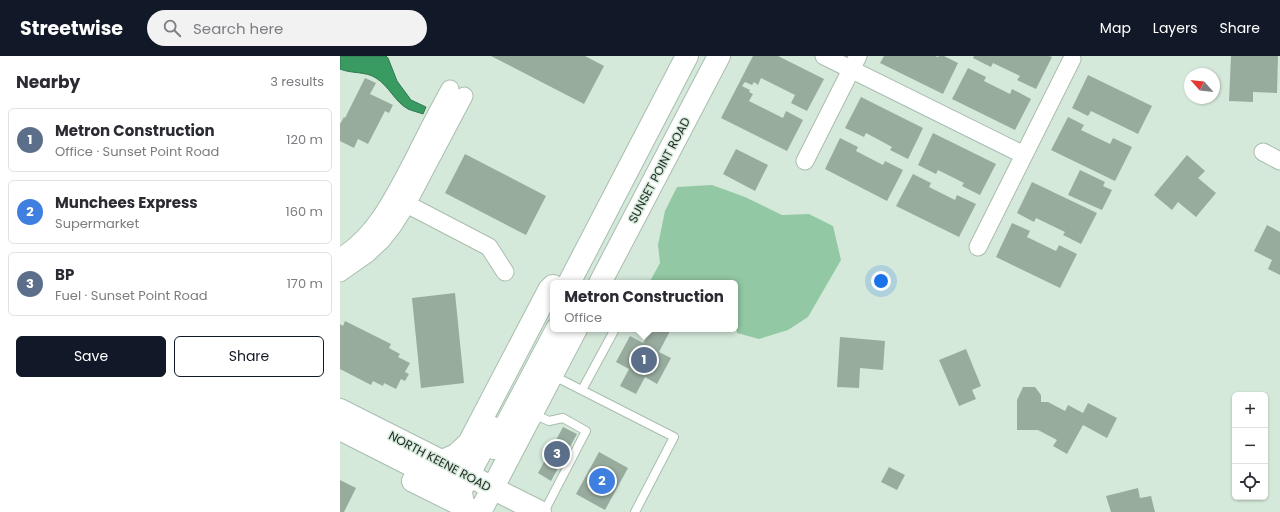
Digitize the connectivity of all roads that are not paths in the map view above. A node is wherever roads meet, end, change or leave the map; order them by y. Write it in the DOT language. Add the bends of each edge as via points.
graph roads {
  1 [pos="687,56"];
  2 [pos="719,56"];
  3 [pos="824,56"];
  4 [pos="1072,59"];
  5 [pos="854,63"];
  6 [pos="457,92"];
  7 [pos="1263,152"];
  8 [pos="1024,156"];
  9 [pos="805,161"];
  10 [pos="1280,161"];
  11 [pos="400,201"];
  12 [pos="597,230"];
  13 [pos="978,247"];
  14 [pos="587,249"];
  15 [pos="340,257"];
  16 [pos="505,272"];
  17 [pos="340,273"];
  18 [pos="557,280"];
  19 [pos="571,280"];
  20 [pos="576,280"];
  21 [pos="602,280"];
  22 [pos="550,289"];
  23 [pos="550,321"];
  24 [pos="555,332"];
  25 [pos="574,332"];
  26 [pos="613,332"];
  27 [pos="552,374"];
  28 [pos="582,390"];
  29 [pos="340,410"];
  30 [pos="532,413"];
  31 [pos="340,429"];
  32 [pos="340,444"];
  33 [pos="442,461"];
  34 [pos="475,497"];
  35 [pos="512,512"];
  36 [pos="540,512"];
  37 [pos="544,512"];
  38 [pos="635,512"];
  1 -- 12 [label="main road"];
  2 -- 21 [label="main road, SUNSET POINT ROAD"];
  3 -- 5 [label="street"];
  4 -- 8 [label="street"];
  5 -- 8 [label="street"];
  5 -- 9 [label="street"];
  6 -- 11 [label="street"];
  7 -- 10 [label="street"];
  8 -- 13 [label="street"];
  11 -- 15 [label="street"];
  11 -- 16 [label="street" via="489,247"];
  11 -- 17 [label="street" via="382,240"];
  12 -- 14 [label="main road"];
  12 -- 18 [label="main road"];
  14 -- 19 [label="main road"];
  14 -- 20 [label="main road"];
  22 -- 33 [label="main road" via="469,443 456,455"];
  23 -- 34 [label="main road"];
  24 -- 34 [label="main road" via="491,455"];
  25 -- 27 [label="main road"];
  26 -- 28 [label="lane"];
  27 -- 28 [label="lane"];
  27 -- 30 [label="main road"];
  28 -- 38 [label="lane" via="674,437"];
  29 -- 33 [label="main road, NORTH KEENE ROAD"];
  30 -- 34 [label="main road"];
  30 -- 37 [label="lane" via="549,421 563,418 586,432"];
  31 -- 34 [label="main road"];
  32 -- 34 [label="main road, NORTH KEENE ROAD"];
  33 -- 34 [label="main road, NORTH KEENE ROAD"];
  34 -- 35 [label="main road"];
  34 -- 36 [label="main road, NORTH KEENE ROAD"];
}
